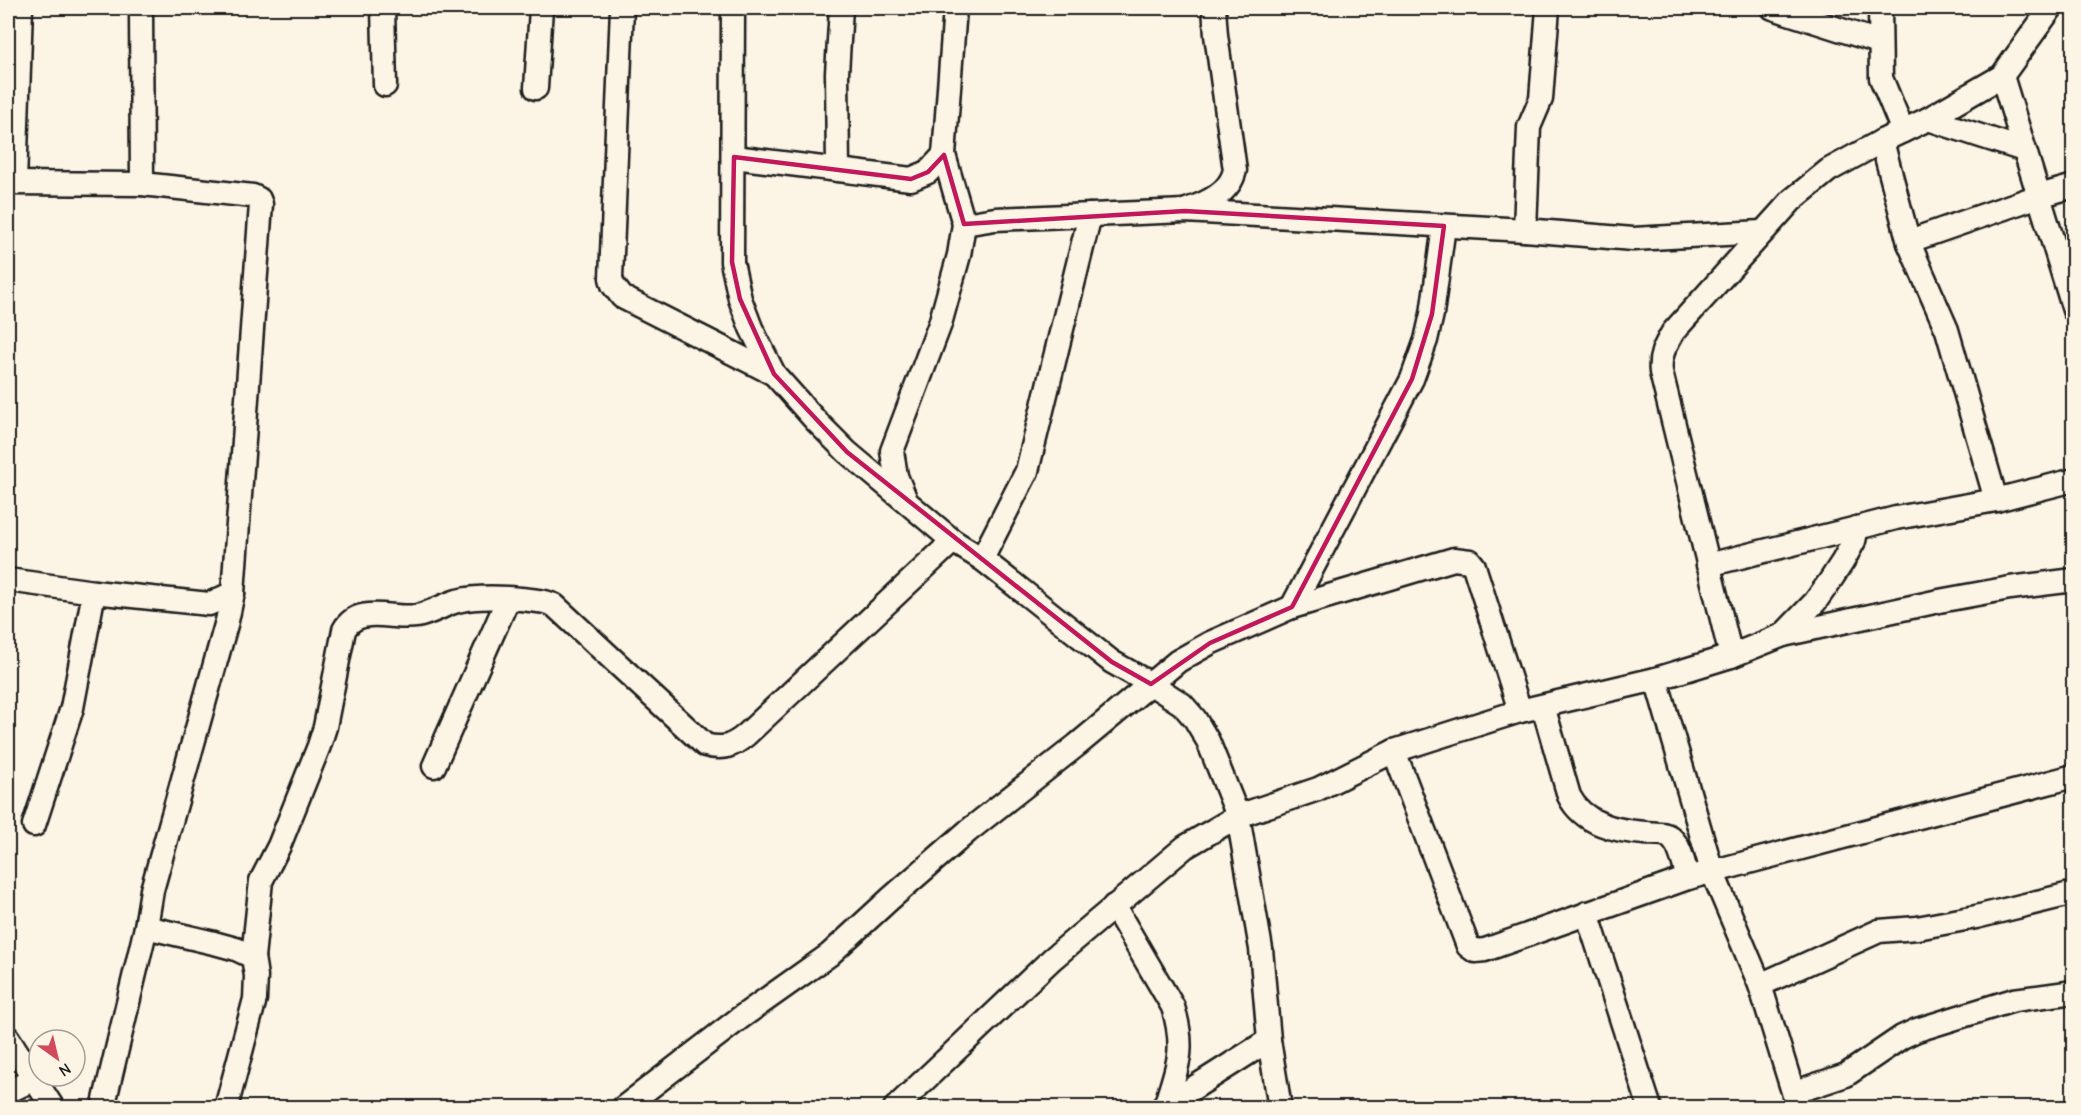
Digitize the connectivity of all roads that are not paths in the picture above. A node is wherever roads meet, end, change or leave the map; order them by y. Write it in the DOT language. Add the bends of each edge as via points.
graph roads {
  1 [pos="21,8"];
  2 [pos="141,8"];
  3 [pos="383,8"];
  4 [pos="541,8"];
  5 [pos="622,8"];
  6 [pos="733,8"];
  7 [pos="841,8"];
  8 [pos="955,8"];
  9 [pos="1214,8"];
  10 [pos="1230,8"];
  11 [pos="1548,8"];
  12 [pos="1773,8"];
  13 [pos="1880,8"];
  14 [pos="2051,8"];
  15 [pos="1216,35"];
  16 [pos="1879,42"];
  17 [pos="2002,76"];
  18 [pos="385,85"];
  19 [pos="536,88"];
  20 [pos="1928,119"];
  21 [pos="1903,131"];
  22 [pos="1882,141"];
  23 [pos="2024,150"];
  24 [pos="944,155"];
  25 [pos="734,157"];
  26 [pos="838,170"];
  27 [pos="11,183"];
  28 [pos="142,184"];
  29 [pos="2073,186"];
  30 [pos="2039,196"];
  31 [pos="1185,211"];
  32 [pos="1090,215"];
  33 [pos="964,224"];
  34 [pos="1444,226"];
  35 [pos="1525,230"];
  36 [pos="1762,232"];
  37 [pos="1909,243"];
  38 [pos="2072,303"];
  39 [pos="774,374"];
  40 [pos="847,452"];
  41 [pos="892,452"];
  42 [pos="2073,480"];
  43 [pos="904,498"];
  44 [pos="1996,500"];
  45 [pos="1857,528"];
  46 [pos="953,541"];
  47 [pos="982,559"];
  48 [pos="1708,565"];
  49 [pos="8,580"];
  50 [pos="2073,582"];
  51 [pos="94,592"];
  52 [pos="233,593"];
  53 [pos="508,599"];
  54 [pos="209,604"];
  55 [pos="1292,607"];
  56 [pos="227,621"];
  57 [pos="1783,636"];
  58 [pos="1731,656"];
  59 [pos="1656,679"];
  60 [pos="1150,684"];
  61 [pos="1543,706"];
  62 [pos="1520,711"];
  63 [pos="1394,751"];
  64 [pos="434,766"];
  65 [pos="2073,776"];
  66 [pos="1238,816"];
  67 [pos="34,825"];
  68 [pos="1712,871"];
  69 [pos="1688,878"];
  70 [pos="2073,893"];
  71 [pos="1114,906"];
  72 [pos="1587,913"];
  73 [pos="146,927"];
  74 [pos="253,957"];
  75 [pos="1760,985"];
  76 [pos="2073,992"];
  77 [pos="8,1038"];
  78 [pos="1269,1040"];
  79 [pos="27,1068"];
  80 [pos="27,1082"];
  81 [pos="40,1088"];
  82 [pos="8,1092"];
  83 [pos="1796,1100"];
  84 [pos="1163,1106"];
  85 [pos="53,1107"];
  86 [pos="103,1107"];
  87 [pos="226,1107"];
  88 [pos="623,1107"];
  89 [pos="895,1107"];
  90 [pos="1280,1107"];
  91 [pos="1650,1107"];
  1 -- 27 [label="street"];
  2 -- 28 [label="street"];
  3 -- 18 [label="street"];
  4 -- 19 [label="street"];
  5 -- 39 [label="street" via="610,278 622,297"];
  6 -- 25 [label="street"];
  7 -- 26 [label="street"];
  8 -- 24 [label="street"];
  9 -- 15 [label="street"];
  10 -- 15 [label="street"];
  11 -- 35 [label="street" via="1541,99 1529,127"];
  12 -- 16 [label="street"];
  13 -- 16 [label="street"];
  14 -- 17 [label="street"];
  15 -- 31 [label="street" via="1234,177 1218,196"];
  16 -- 21 [label="street" via="1881,78"];
  17 -- 20 [label="street"];
  17 -- 23 [label="street"];
  20 -- 21 [label="street"];
  20 -- 23 [label="street"];
  21 -- 22 [label="street"];
  22 -- 36 [label="street" via="1829,170 1792,200"];
  22 -- 37 [label="street"];
  23 -- 30 [label="street"];
  24 -- 26 [label="street" via="928,172 911,179"];
  24 -- 33 [label="street"];
  25 -- 26 [label="street"];
  25 -- 39 [label="street" via="732,262 751,328"];
  27 -- 28 [label="street"];
  28 -- 52 [label="street" via="253,196 261,204"];
  29 -- 30 [label="street"];
  30 -- 37 [label="street"];
  30 -- 38 [label="street"];
  31 -- 32 [label="street"];
  31 -- 34 [label="street"];
  32 -- 33 [label="street"];
  32 -- 47 [label="street" via="1027,471"];
  33 -- 41 [label="street" via="940,324"];
  34 -- 35 [label="street"];
  34 -- 55 [label="street" via="1432,314 1412,379"];
  35 -- 36 [label="street" via="1633,239"];
  36 -- 48 [label="street" via="1672,332 1661,355 1661,372"];
  37 -- 44 [label="street" via="1947,330"];
  39 -- 40 [label="street"];
  40 -- 41 [label="street"];
  40 -- 43 [label="street"];
  41 -- 43 [label="street"];
  42 -- 44 [label="street"];
  43 -- 46 [label="street"];
  44 -- 45 [label="street"];
  45 -- 48 [label="street"];
  45 -- 57 [label="street" via="1854,541 1830,581"];
  46 -- 47 [label="street"];
  46 -- 53 [label="street" via="735,745 724,748 705,745 554,605"];
  47 -- 60 [label="street" via="1112,662"];
  48 -- 58 [label="street"];
  49 -- 51 [label="street"];
  50 -- 57 [label="street" via="1939,601"];
  51 -- 54 [label="street"];
  51 -- 67 [label="street" via="72,708"];
  52 -- 54 [label="street"];
  52 -- 56 [label="street"];
  53 -- 64 [label="street"];
  53 -- 74 [label="street" via="456,602 415,616 363,615 348,623 319,746 261,881"];
  54 -- 56 [label="street"];
  55 -- 60 [label="street" via="1210,643 1178,661"];
  55 -- 62 [label="street" via="1454,559 1470,561"];
  56 -- 73 [label="street" via="163,846"];
  57 -- 58 [label="street"];
  58 -- 59 [label="street"];
  59 -- 61 [label="street"];
  59 -- 68 [label="street"];
  60 -- 66 [label="street" via="1182,705 1195,719 1209,741"];
  60 -- 88 [label="street" via="968,831 829,955"];
  61 -- 62 [label="street"];
  61 -- 69 [label="street" via="1569,796 1580,813 1619,830 1671,837"];
  62 -- 63 [label="street"];
  63 -- 66 [label="street" via="1318,789"];
  63 -- 72 [label="street" via="1468,946 1475,951 1485,950"];
  65 -- 68 [label="street"];
  66 -- 71 [label="street" via="1185,847"];
  66 -- 78 [label="street" via="1261,949"];
  68 -- 69 [label="street"];
  68 -- 75 [label="street"];
  69 -- 72 [label="street"];
  70 -- 75 [label="street" via="1976,917 1879,931"];
  71 -- 84 [label="street" via="1173,1007 1179,1025 1180,1062"];
  71 -- 89 [label="street"];
  72 -- 91 [label="street"];
  73 -- 74 [label="street" via="236,949"];
  73 -- 86 [label="street"];
  74 -- 87 [label="street" via="255,999"];
  75 -- 83 [label="street"];
  76 -- 83 [label="street" via="2014,1000 1917,1029 1846,1075"];
  77 -- 79 [label="street"];
  78 -- 84 [label="street"];
  78 -- 90 [label="street"];
  80 -- 82 [label="street"];
  81 -- 85 [label="street"];
}
